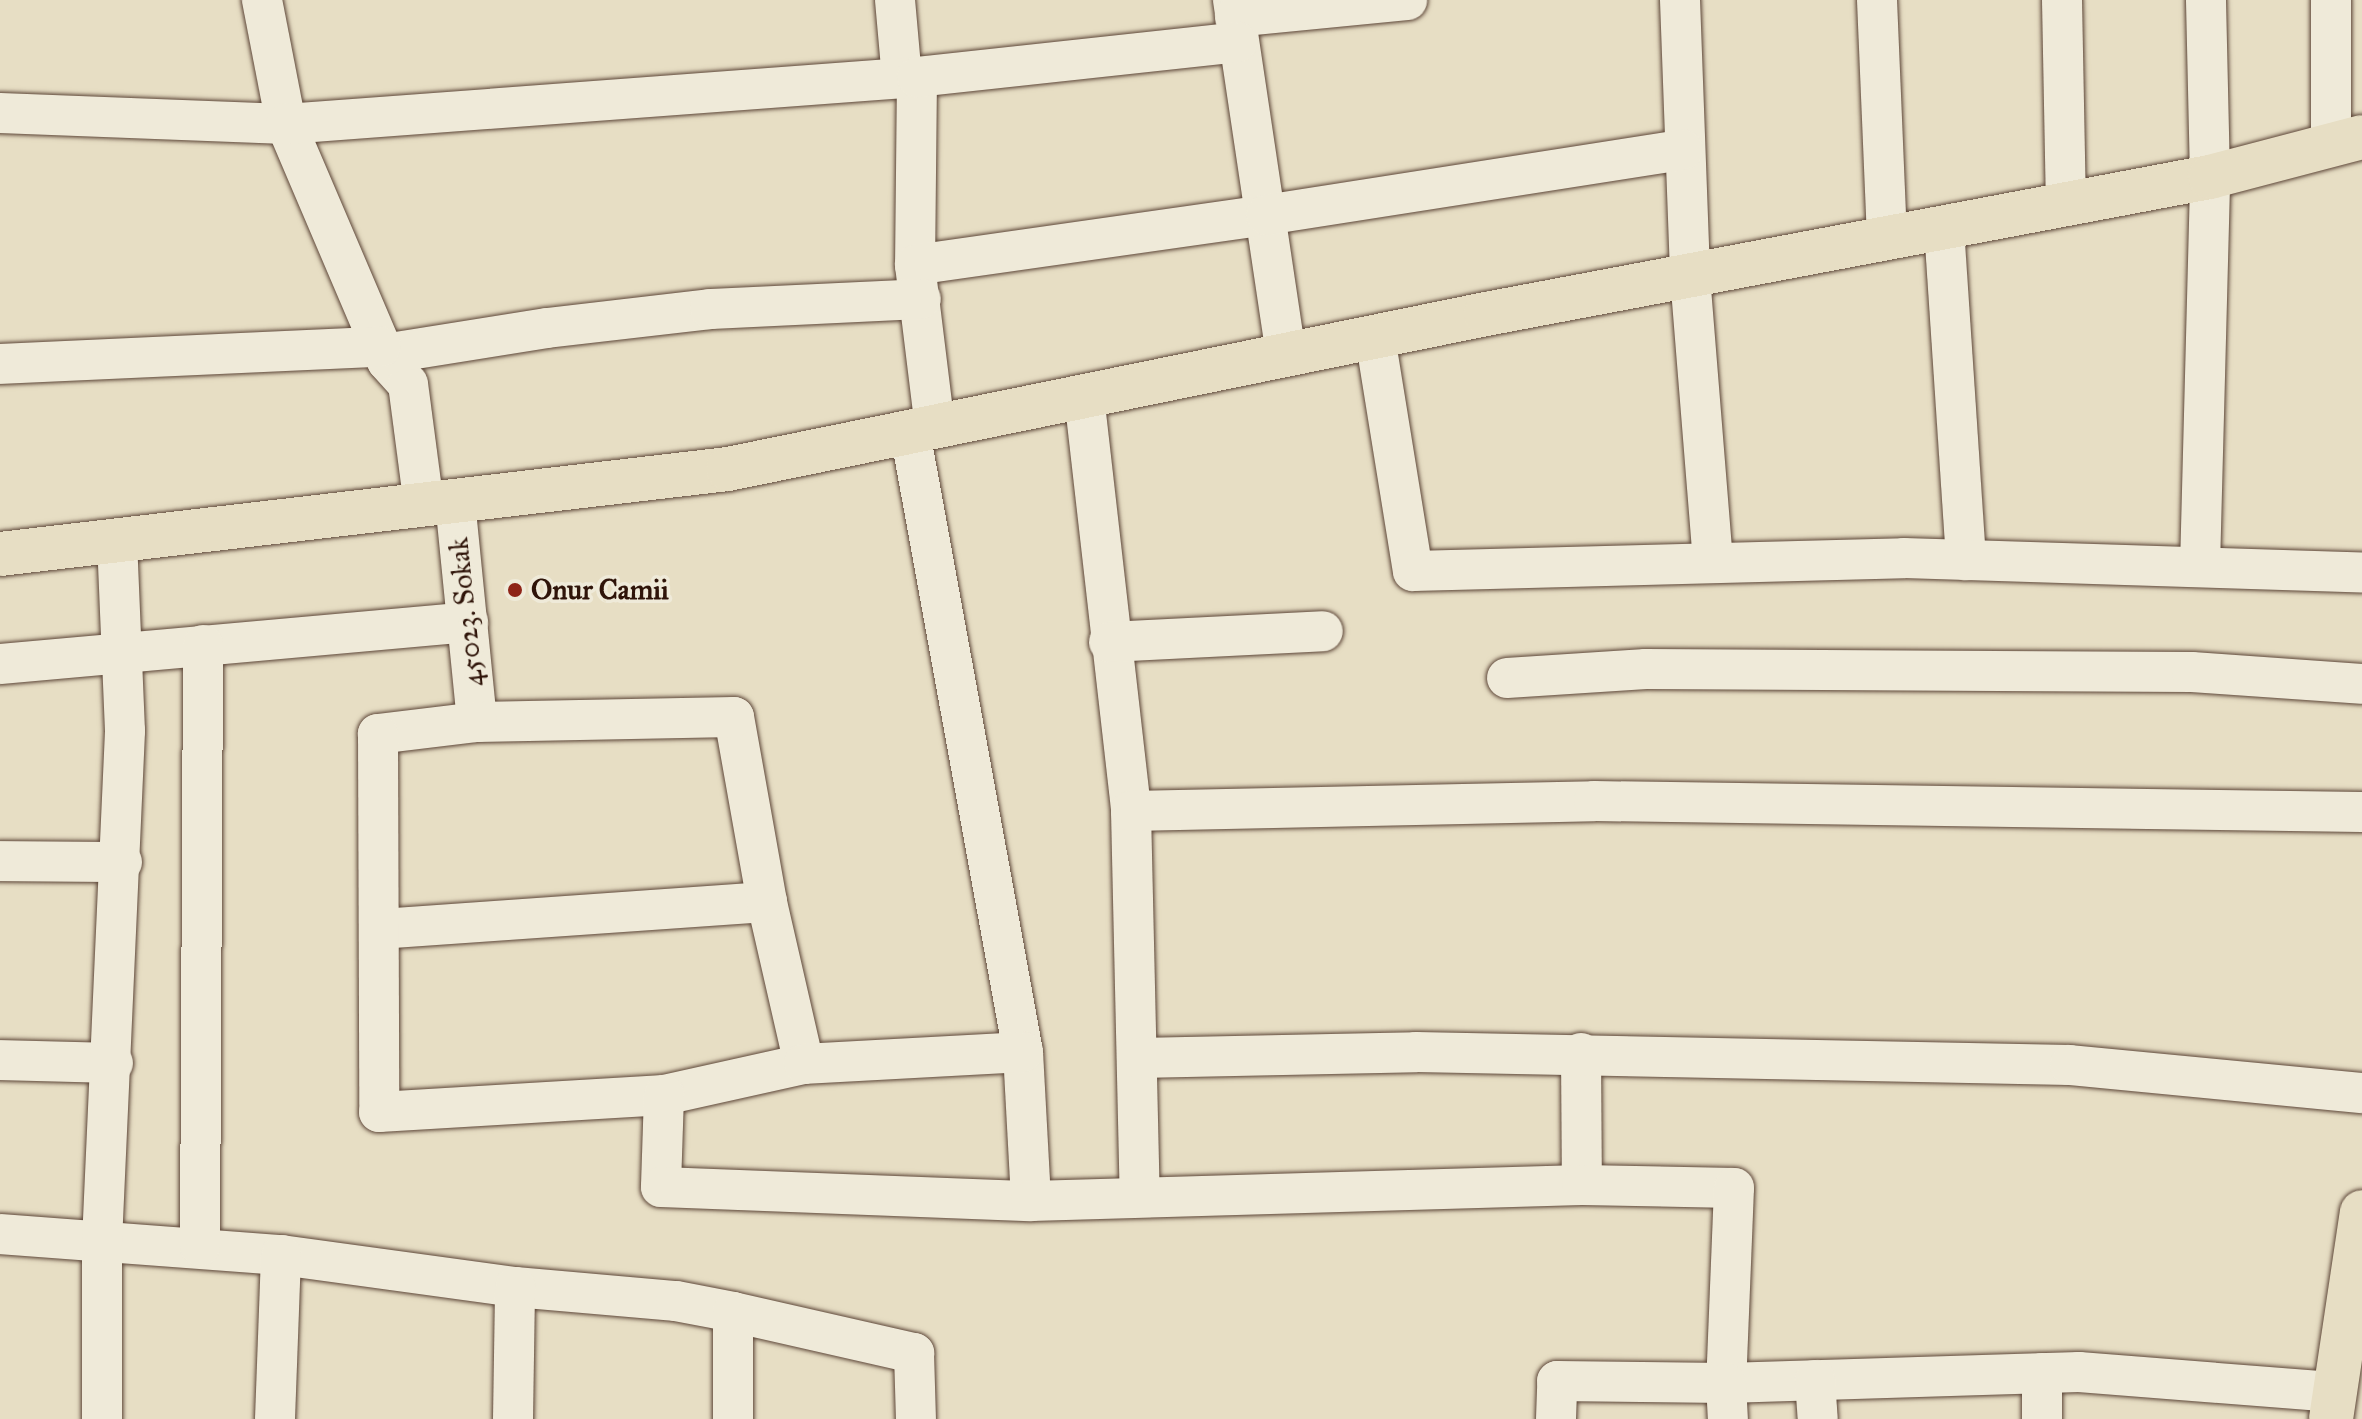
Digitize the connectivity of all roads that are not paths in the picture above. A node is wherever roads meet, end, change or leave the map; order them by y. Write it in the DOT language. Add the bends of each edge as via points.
graph roads {
  1 [pos="262,0"];
  2 [pos="895,0"];
  3 [pos="1407,0"];
  4 [pos="1680,0"];
  5 [pos="1877,0"];
  6 [pos="2062,0"];
  7 [pos="2206,0"];
  8 [pos="2331,0"];
  9 [pos="1235,20"];
  10 [pos="909,77"];
  11 [pos="0,113"];
  12 [pos="286,124"];
  13 [pos="2347,141"];
  14 [pos="1683,150"];
  15 [pos="2210,177"];
  16 [pos="2066,204"];
  17 [pos="1266,215"];
  18 [pos="1944,228"];
  19 [pos="1887,238"];
  20 [pos="1690,276"];
  21 [pos="918,282"];
  22 [pos="1375,337"];
  23 [pos="382,351"];
  24 [pos="1286,355"];
  25 [pos="0,364"];
  26 [pos="1084,396"];
  27 [pos="923,429"];
  28 [pos="440,503"];
  29 [pos="117,540"];
  30 [pos="0,554"];
  31 [pos="1966,560"];
  32 [pos="1713,563"];
  33 [pos="2200,567"];
  34 [pos="2362,572"];
  35 [pos="468,622"];
  36 [pos="1323,631"];
  37 [pos="1109,642"];
  38 [pos="203,645"];
  39 [pos="124,654"];
  40 [pos="0,664"];
  41 [pos="1507,678"];
  42 [pos="2362,684"];
  43 [pos="477,722"];
  44 [pos="1131,811"];
  45 [pos="2362,812"];
  46 [pos="0,861"];
  47 [pos="122,862"];
  48 [pos="767,902"];
  49 [pos="380,929"];
  50 [pos="1023,1052"];
  51 [pos="1581,1053"];
  52 [pos="1138,1058"];
  53 [pos="0,1060"];
  54 [pos="113,1063"];
  55 [pos="804,1064"];
  56 [pos="2362,1093"];
  57 [pos="664,1095"];
  58 [pos="1582,1185"];
  59 [pos="1140,1197"];
  60 [pos="1031,1201"];
  61 [pos="2361,1229"];
  62 [pos="0,1234"];
  63 [pos="102,1242"];
  64 [pos="200,1246"];
  65 [pos="281,1255"];
  66 [pos="515,1287"];
  67 [pos="733,1312"];
  68 [pos="2042,1373"];
  69 [pos="1815,1380"];
  70 [pos="1727,1401"];
  71 [pos="2333,1405"];
  72 [pos="102,1419"];
  73 [pos="275,1419"];
  74 [pos="513,1419"];
  75 [pos="733,1419"];
  76 [pos="916,1419"];
  77 [pos="1556,1419"];
  78 [pos="1818,1419"];
  79 [pos="2042,1419"];
  1 -- 12 [label="street, 45023. Sokak"];
  2 -- 10 [label="street"];
  3 -- 9 [label="street"];
  4 -- 14 [label="street"];
  5 -- 19 [label="street"];
  6 -- 16 [label="street"];
  7 -- 15 [label="street"];
  8 -- 13 [label="street"];
  9 -- 10 [label="street"];
  9 -- 17 [label="street"];
  10 -- 12 [label="street"];
  10 -- 21 [label="street"];
  11 -- 12 [label="street"];
  12 -- 23 [label="street, 45023. Sokak"];
  13 -- 15 [label="main road"];
  14 -- 17 [label="street"];
  14 -- 20 [label="street"];
  15 -- 16 [label="main road"];
  15 -- 33 [label="street"];
  16 -- 18 [label="main road"];
  17 -- 21 [label="street"];
  17 -- 24 [label="street"];
  18 -- 19 [label="main road"];
  18 -- 31 [label="street"];
  19 -- 20 [label="main road"];
  20 -- 22 [label="main road"];
  20 -- 32 [label="street"];
  21 -- 23 [label="street"];
  21 -- 27 [label="street"];
  22 -- 24 [label="main road"];
  22 -- 32 [label="street" via="1413,571"];
  23 -- 25 [label="street"];
  23 -- 28 [label="street, 45023. Sokak" via="408,384"];
  24 -- 26 [label="main road"];
  26 -- 27 [label="main road"];
  26 -- 37 [label="street"];
  27 -- 28 [label="main road" via="728,469"];
  27 -- 50 [label="street"];
  28 -- 29 [label="main road"];
  28 -- 35 [label="street, 45023. Sokak"];
  29 -- 30 [label="main road"];
  29 -- 39 [label="street"];
  31 -- 32 [label="street"];
  31 -- 33 [label="street"];
  33 -- 34 [label="street"];
  35 -- 38 [label="street"];
  35 -- 43 [label="street, 45023. Sokak"];
  36 -- 37 [label="street"];
  37 -- 44 [label="street"];
  38 -- 39 [label="street"];
  38 -- 64 [label="street"];
  39 -- 40 [label="street"];
  39 -- 47 [label="street"];
  41 -- 42 [label="street" via="1646,669 2192,672"];
  43 -- 48 [label="street" via="734,717"];
  43 -- 49 [label="street" via="378,734"];
  44 -- 45 [label="street" via="1594,801"];
  44 -- 52 [label="street"];
  46 -- 47 [label="street"];
  47 -- 54 [label="street"];
  48 -- 49 [label="street"];
  48 -- 55 [label="street"];
  49 -- 57 [label="street" via="379,1112"];
  50 -- 55 [label="street"];
  50 -- 60 [label="street"];
  51 -- 52 [label="street"];
  51 -- 56 [label="street" via="2070,1065"];
  51 -- 58 [label="street"];
  52 -- 59 [label="street"];
  53 -- 54 [label="street"];
  54 -- 63 [label="street"];
  55 -- 57 [label="street"];
  57 -- 60 [label="street" via="661,1187"];
  58 -- 59 [label="street"];
  58 -- 70 [label="street" via="1734,1188"];
  59 -- 60 [label="street"];
  61 -- 71 [label="main road"];
  62 -- 63 [label="street"];
  63 -- 64 [label="street"];
  63 -- 72 [label="street"];
  64 -- 65 [label="street"];
  65 -- 66 [label="street"];
  65 -- 73 [label="street"];
  66 -- 67 [label="street" via="676,1301"];
  66 -- 74 [label="street"];
  67 -- 75 [label="street"];
  67 -- 76 [label="street" via="914,1353"];
  68 -- 69 [label="street"];
  68 -- 71 [label="street" via="2079,1372"];
  68 -- 79 [label="street"];
  69 -- 70 [label="street"];
  69 -- 78 [label="street"];
  70 -- 77 [label="street" via="1557,1381"];
}
